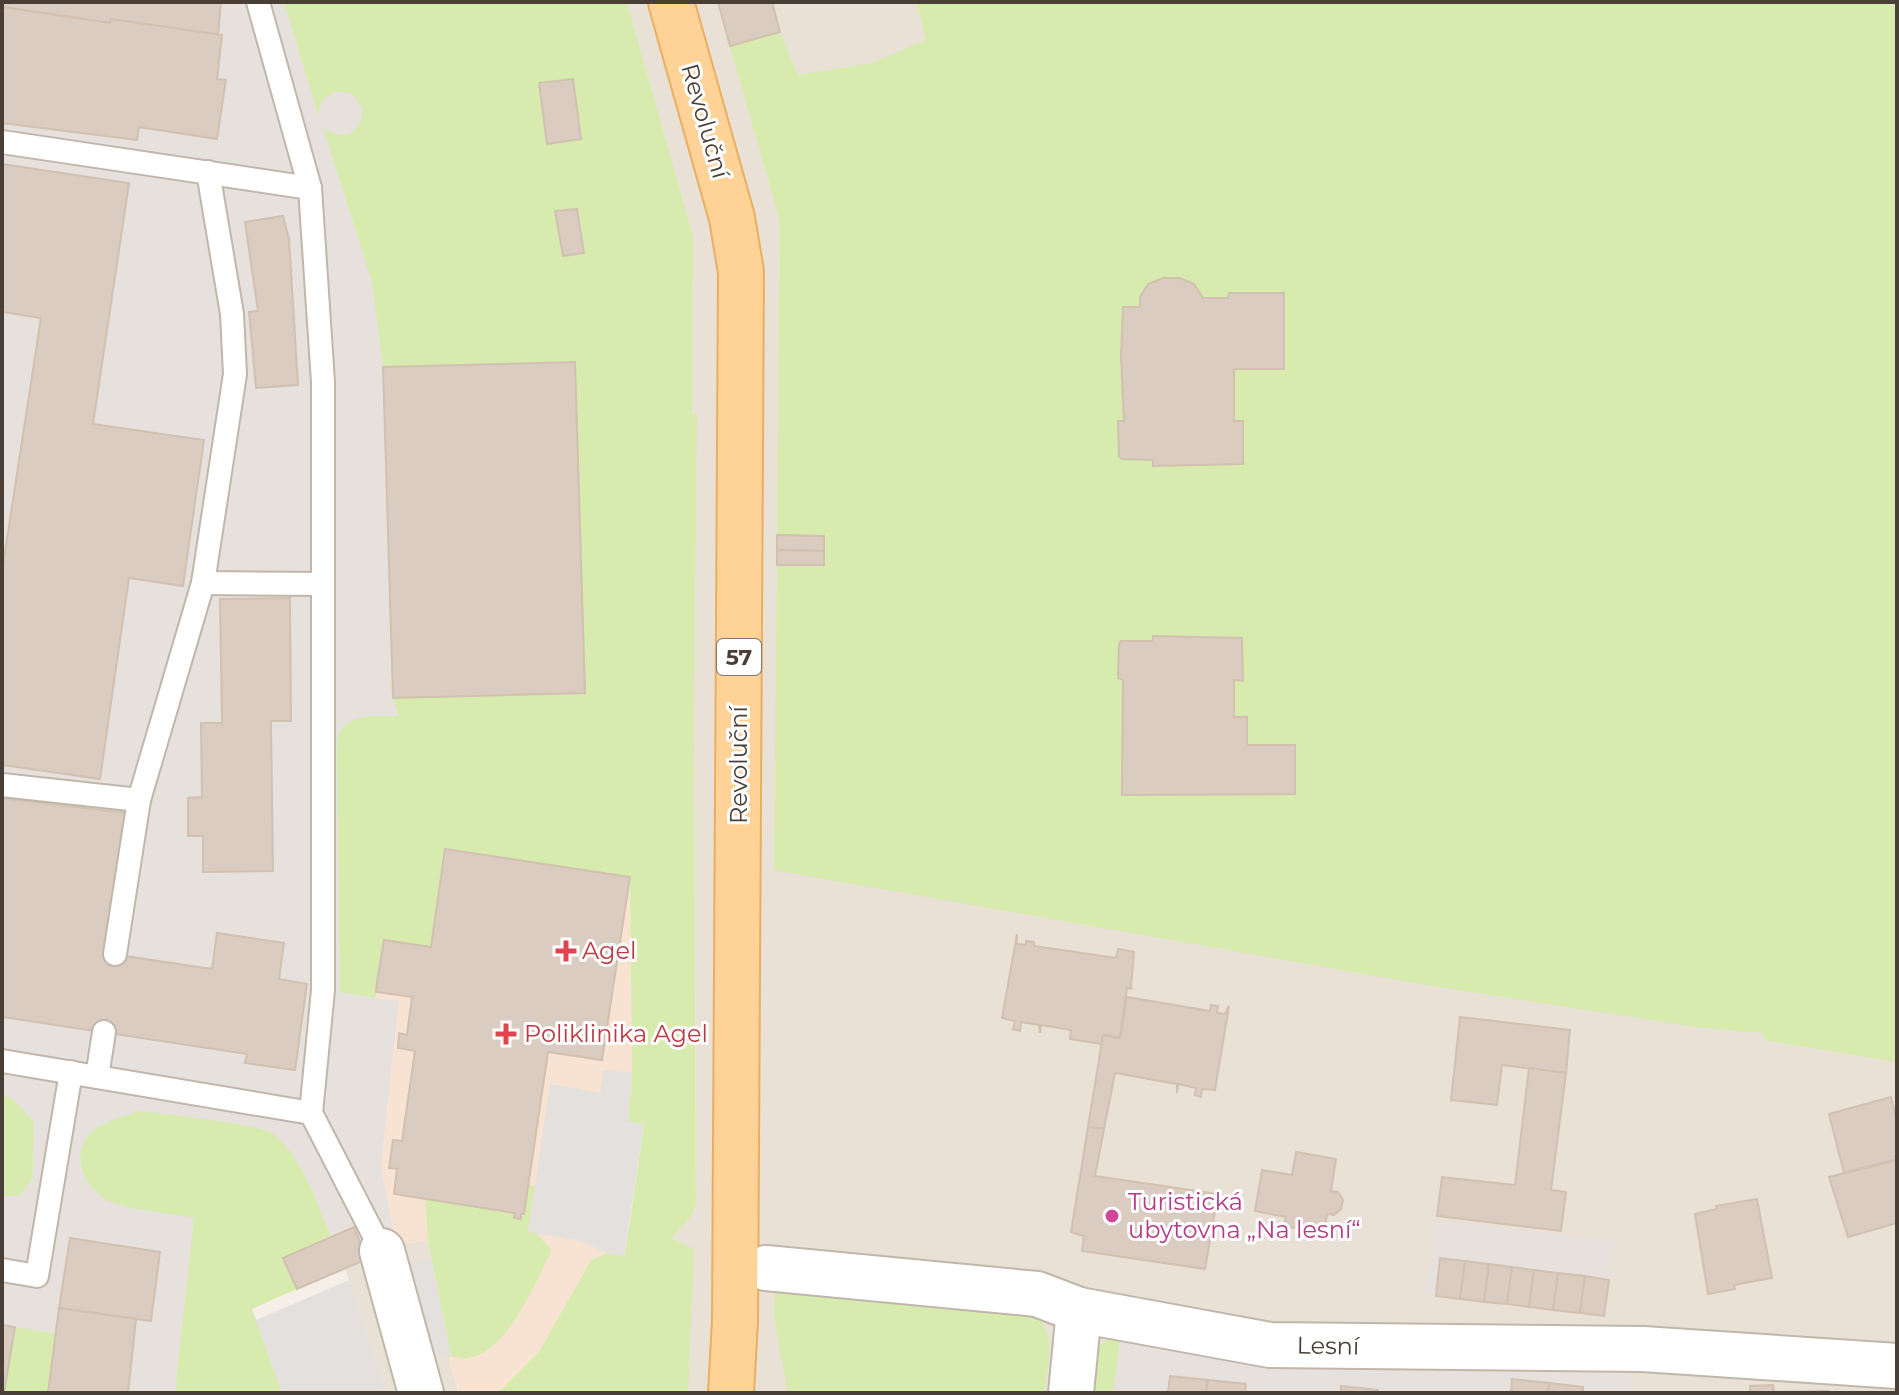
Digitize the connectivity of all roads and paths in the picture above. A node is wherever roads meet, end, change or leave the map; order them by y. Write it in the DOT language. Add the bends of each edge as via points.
graph roads {
  1 [pos="258,2"];
  2 [pos="671,2"];
  3 [pos="2,142"];
  4 [pos="208,172"];
  5 [pos="310,188"];
  6 [pos="203,583"];
  7 [pos="323,584"];
  8 [pos="2,785"];
  9 [pos="139,800"];
  10 [pos="115,954"];
  11 [pos="104,1032"];
  12 [pos="2,1061"];
  13 [pos="71,1072"];
  14 [pos="97,1077"];
  15 [pos="311,1113"];
  16 [pos="382,1251"];
  17 [pos="766,1268"];
  18 [pos="2,1270"];
  19 [pos="1079,1310"];
  20 [pos="1897,1366"];
  21 [pos="421,1393"];
  22 [pos="731,1393"];
  23 [pos="1071,1393"];
  1 -- 5 [label="lane"];
  2 -- 22 [label="main road, Revoluční / 57" via="732,218 741,272"];
  3 -- 4 [label="lane"];
  4 -- 5 [label="lane"];
  4 -- 6 [label="lane" via="232,314 235,374"];
  5 -- 7 [label="lane" via="323,382"];
  6 -- 7 [label="lane"];
  6 -- 9 [label="lane"];
  7 -- 15 [label="lane" via="323,990"];
  8 -- 9 [label="lane"];
  9 -- 10 [label="lane"];
  11 -- 14 [label="lane"];
  12 -- 13 [label="lane"];
  13 -- 14 [label="lane"];
  13 -- 18 [label="lane" via="37,1276"];
  14 -- 15 [label="lane"];
  15 -- 16 [label="lane"];
  16 -- 21 [label="street"];
  17 -- 19 [label="street, Lesní" via="1037,1294"];
  19 -- 20 [label="street, Lesní" via="1270,1345 1643,1349"];
  19 -- 23 [label="street"];
}
